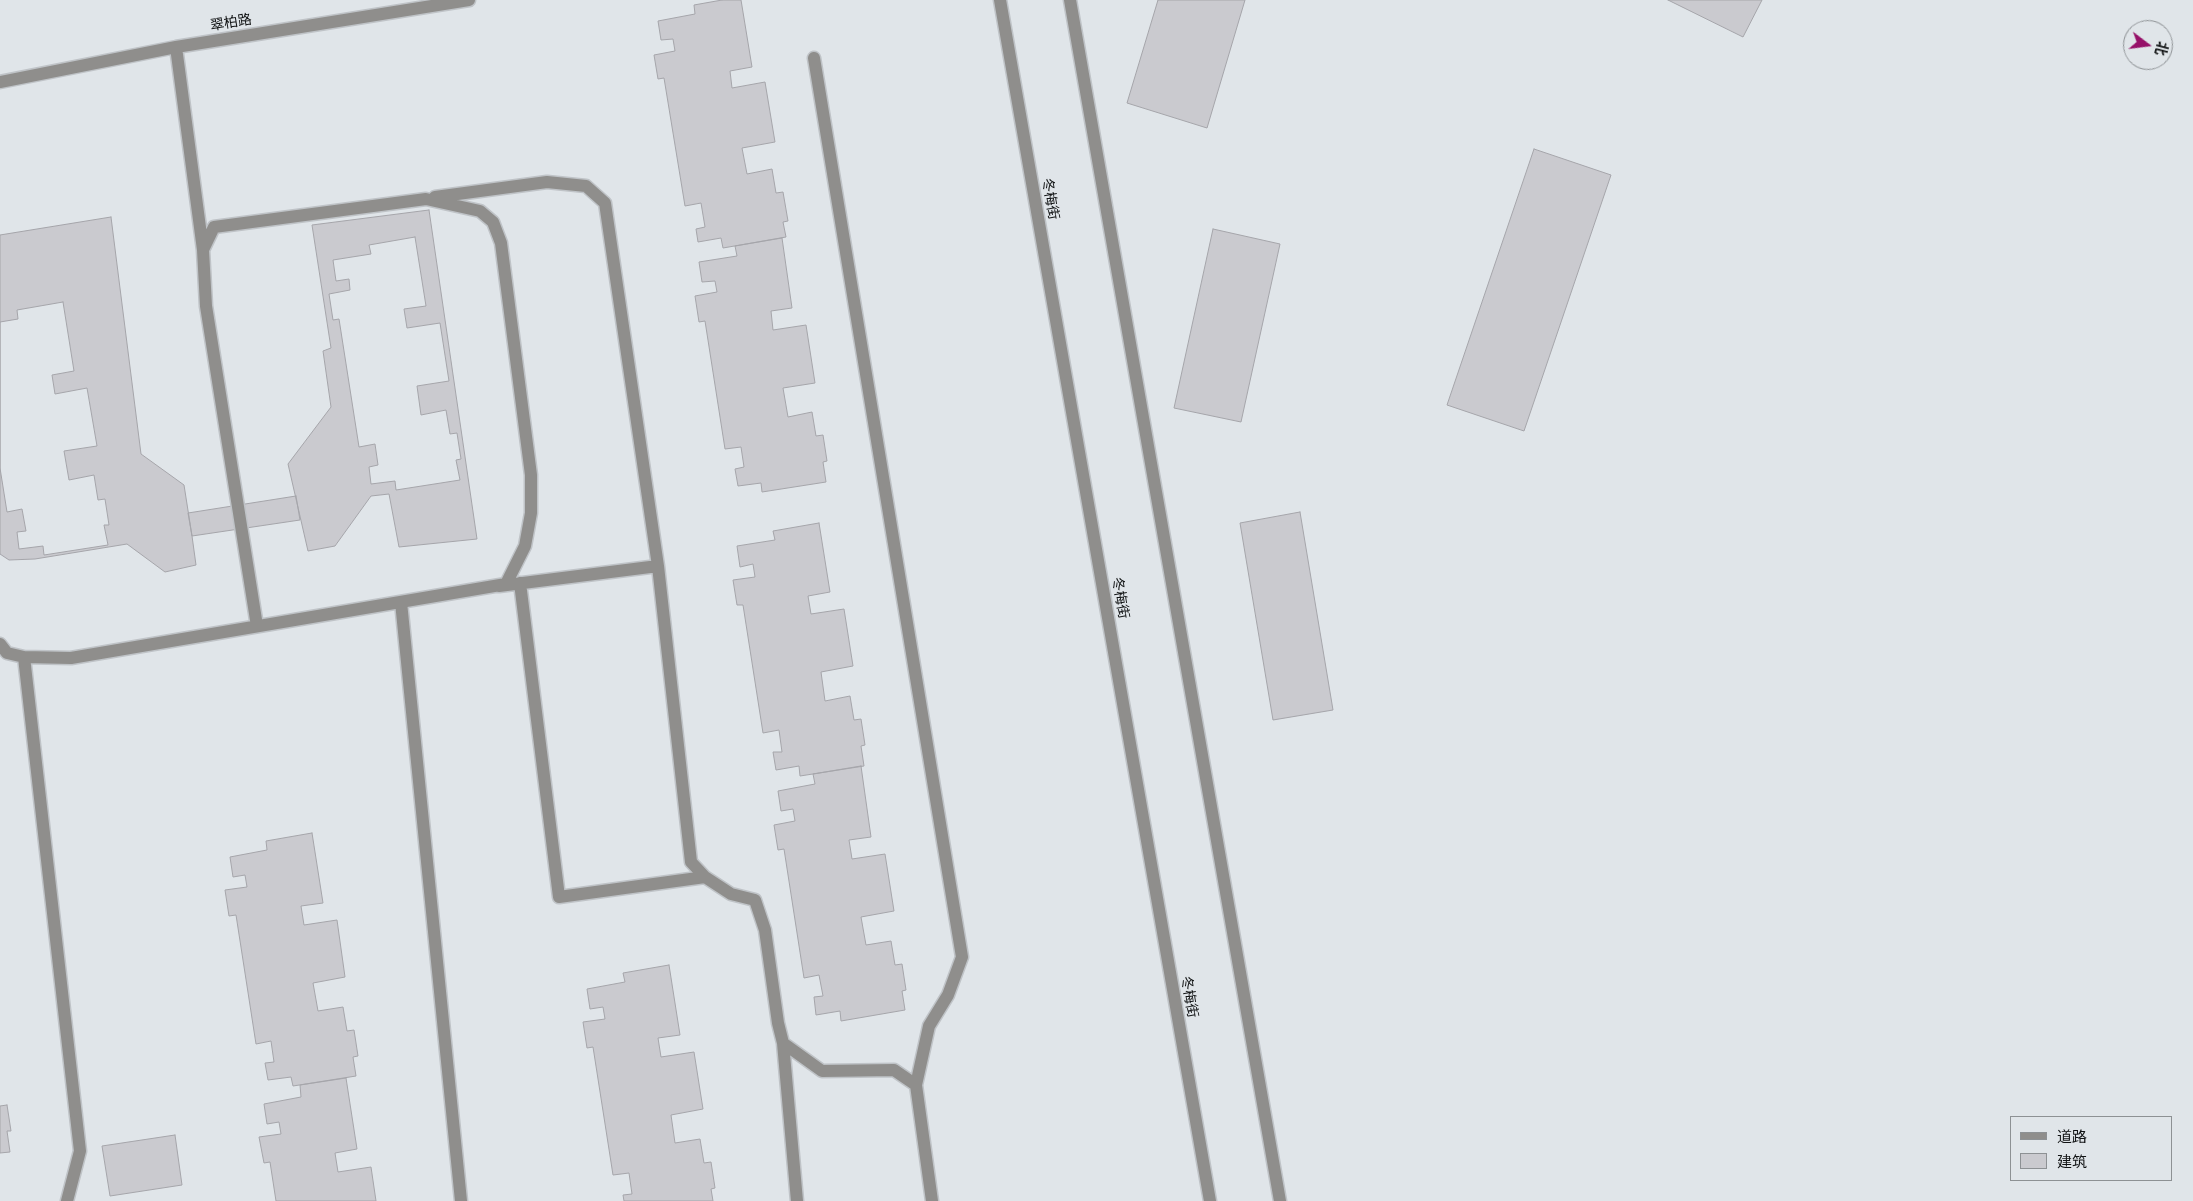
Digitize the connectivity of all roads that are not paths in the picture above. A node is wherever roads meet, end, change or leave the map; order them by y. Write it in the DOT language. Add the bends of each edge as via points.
graph roads {
  1 [pos="469,0"];
  2 [pos="1000,0"];
  3 [pos="1070,0"];
  4 [pos="176,47"];
  5 [pos="814,58"];
  6 [pos="0,82"];
  7 [pos="426,199"];
  8 [pos="203,250"];
  9 [pos="658,566"];
  10 [pos="520,583"];
  11 [pos="492,587"];
  12 [pos="401,602"];
  13 [pos="257,626"];
  14 [pos="0,644"];
  15 [pos="24,657"];
  16 [pos="705,877"];
  17 [pos="783,1043"];
  18 [pos="916,1085"];
  19 [pos="67,1201"];
  20 [pos="462,1201"];
  21 [pos="797,1201"];
  22 [pos="932,1201"];
  23 [pos="1210,1201"];
  24 [pos="1280,1201"];
  1 -- 4 [label="street, 翠柏路"];
  2 -- 23 [label="street, 冬梅街"];
  3 -- 24 [label="street"];
  4 -- 6 [label="street, 翠柏路"];
  4 -- 8 [label="street"];
  5 -- 18 [label="street" via="962,956 948,995 929,1026"];
  7 -- 8 [label="street" via="214,227"];
  7 -- 9 [label="street" via="547,182 586,186 605,202"];
  7 -- 11 [label="street" via="480,211 493,222 501,242 531,475 531,513 524,546 506,584"];
  8 -- 13 [label="street" via="206,306"];
  9 -- 10 [label="street"];
  9 -- 16 [label="street" via="690,862"];
  10 -- 11 [label="street"];
  10 -- 16 [label="street" via="559,897"];
  11 -- 12 [label="street"];
  12 -- 13 [label="street"];
  12 -- 20 [label="street"];
  13 -- 15 [label="street" via="71,658"];
  14 -- 15 [label="street" via="7,652"];
  15 -- 19 [label="street" via="80,1151"];
  16 -- 17 [label="street" via="731,894 755,900 765,930"];
  17 -- 18 [label="street" via="822,1072 894,1070"];
  17 -- 21 [label="street"];
  18 -- 22 [label="street"];
}
